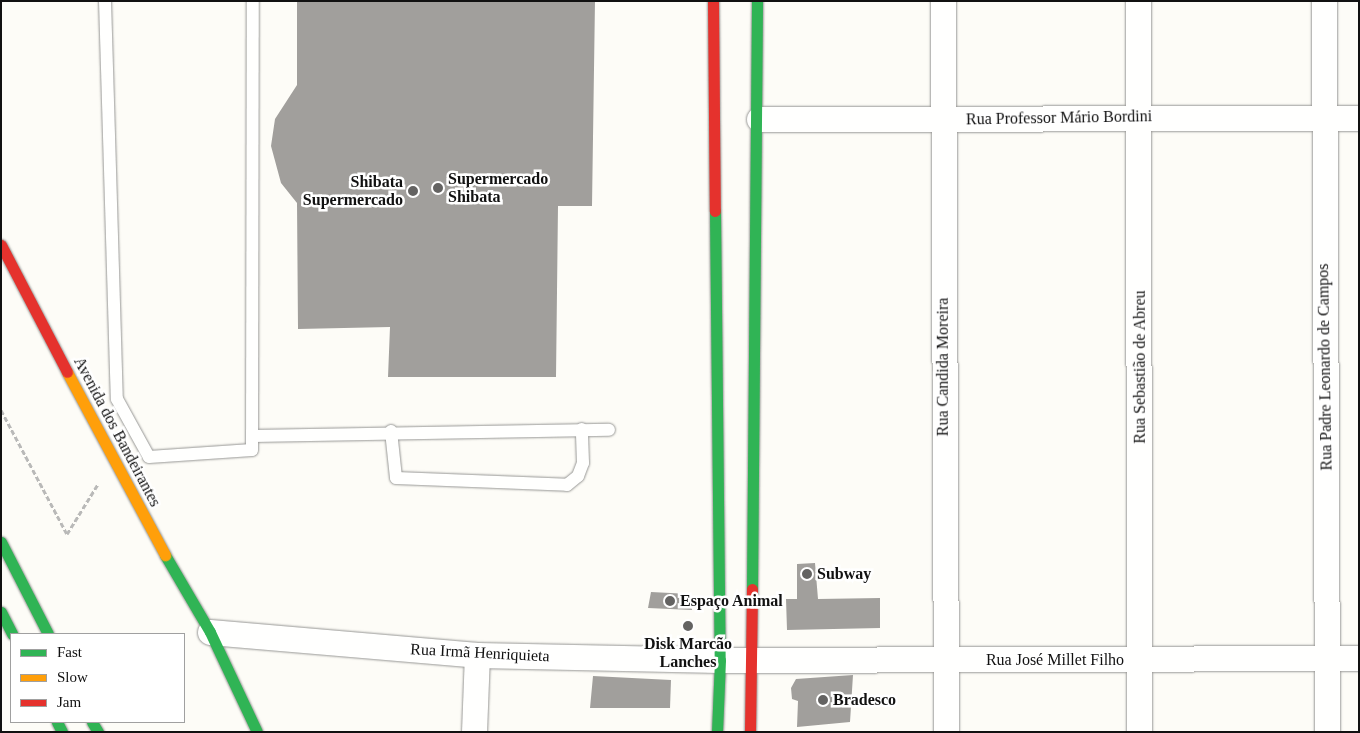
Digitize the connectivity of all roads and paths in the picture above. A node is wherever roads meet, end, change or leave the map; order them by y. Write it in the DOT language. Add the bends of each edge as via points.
graph roads {
  1 [pos="105,1"];
  2 [pos="253,1"];
  3 [pos="713,1"];
  4 [pos="757,1"];
  5 [pos="943,1"];
  6 [pos="1138,1"];
  7 [pos="1324,1"];
  8 [pos="1138,116"];
  9 [pos="1323,118"];
  10 [pos="1359,118"];
  11 [pos="759,119"];
  12 [pos="942,119"];
  13 [pos="1,244"];
  14 [pos="1,410"];
  15 [pos="582,429"];
  16 [pos="609,430"];
  17 [pos="391,431"];
  18 [pos="253,436"];
  19 [pos="127,488"];
  20 [pos="1,542"];
  21 [pos="1,612"];
  22 [pos="210,632"];
  23 [pos="12,633"];
  24 [pos="47,633"];
  25 [pos="477,656"];
  26 [pos="1359,658"];
  27 [pos="944,659"];
  28 [pos="1328,659"];
  29 [pos="720,660"];
  30 [pos="750,660"];
  31 [pos="1141,661"];
  32 [pos="257,732"];
  33 [pos="474,732"];
  34 [pos="717,732"];
  35 [pos="750,732"];
  36 [pos="946,732"];
  37 [pos="1139,732"];
  38 [pos="1327,732"];
  1 -- 18 [label="lane" via="117,398 149,457 252,450"];
  2 -- 18 [label="lane"];
  3 -- 29 [label="main road"];
  4 -- 11 [label="main road"];
  5 -- 12 [label="street, Rua Candida Moreira"];
  6 -- 8 [label="street, Rua Sebastião de Abreu"];
  7 -- 9 [label="street, Rua Padre Leonardo de Campos"];
  8 -- 9 [label="street, Rua Professor Mário Bordini"];
  8 -- 12 [label="street, Rua Professor Mário Bordini"];
  8 -- 31 [label="street, Rua Sebastião de Abreu"];
  9 -- 10 [label="street, Rua Professor Mário Bordini"];
  9 -- 28 [label="street, Rua Padre Leonardo de Campos"];
  11 -- 12 [label="street, Rua Professor Mário Bordini"];
  11 -- 30 [label="main road"];
  12 -- 27 [label="street, Rua Candida Moreira"];
  13 -- 19 [label="main road, Avenida dos Bandeirantes"];
  14 -- 19 [label="path" via="67,534 99,481 109,497"];
  15 -- 16 [label="lane"];
  15 -- 17 [label="lane"];
  15 -- 17 [label="lane" via="583,463 578,476 567,485 396,478"];
  17 -- 18 [label="lane"];
  19 -- 22 [label="main road, Avenida dos Bandeirantes"];
  20 -- 24 [label="main road"];
  21 -- 23 [label="main road"];
  22 -- 25 [label="street, Rua Irmã Henriquieta"];
  22 -- 32 [label="main road, Avenida dos Bandeirantes"];
  25 -- 29 [label="street, Rua Irmã Henriquieta"];
  25 -- 33 [label="street"];
  26 -- 28 [label="street, Rua José Millet Filho"];
  27 -- 30 [label="street, Rua José Millet Filho"];
  27 -- 31 [label="street, Rua José Millet Filho"];
  27 -- 36 [label="street, Rua Candida Moreira"];
  28 -- 31 [label="street, Rua José Millet Filho"];
  28 -- 38 [label="street, Rua Padre Leonardo de Campos"];
  29 -- 30 [label="street, Rua Irmã Henriquieta"];
  29 -- 34 [label="main road"];
  30 -- 35 [label="main road"];
  31 -- 37 [label="street, Rua Sebastião de Abreu"];
}
